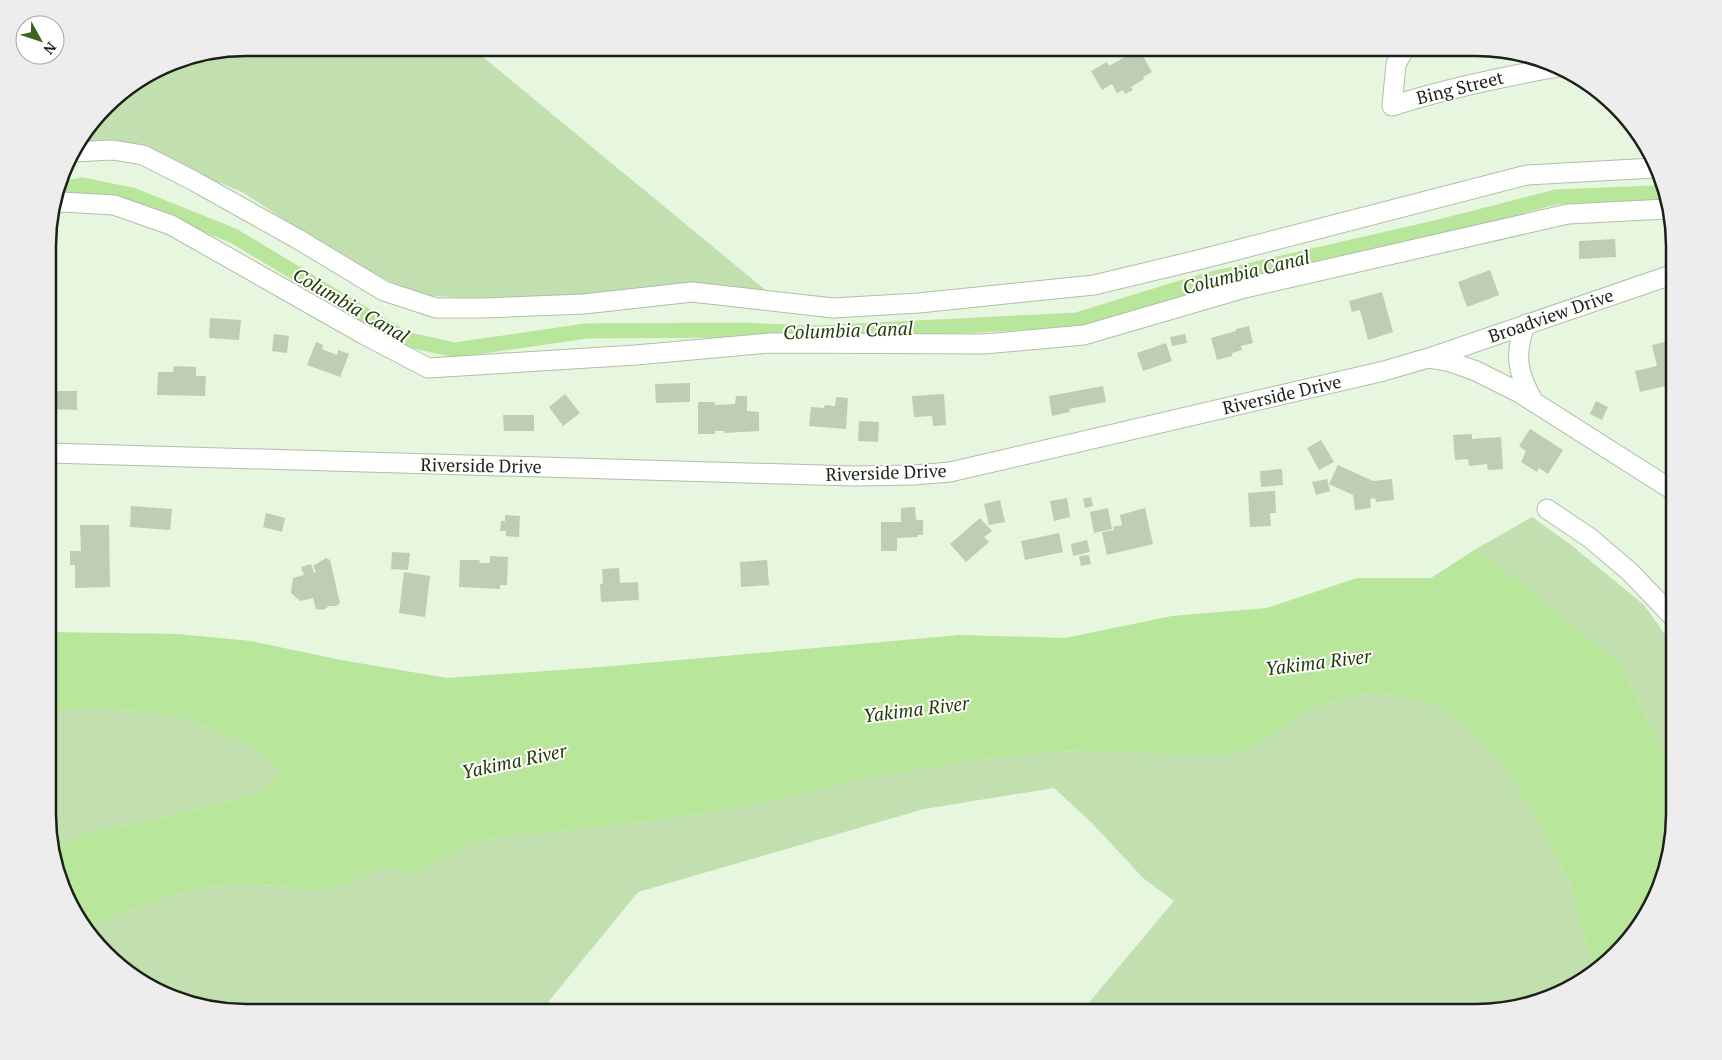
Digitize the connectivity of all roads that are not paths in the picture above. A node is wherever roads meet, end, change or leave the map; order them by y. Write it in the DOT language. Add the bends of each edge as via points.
graph roads {
  1 [pos="1400,56"];
  2 [pos="1545,69"];
  3 [pos="82,152"];
  4 [pos="1649,168"];
  5 [pos="62,202"];
  6 [pos="1662,209"];
  7 [pos="1666,277"];
  8 [pos="1526,324"];
  9 [pos="1428,358"];
  10 [pos="1534,402"];
  11 [pos="56,453"];
  12 [pos="1666,486"];
  13 [pos="1547,509"];
  14 [pos="1666,610"];
  1 -- 2 [label="street, Bing Street" via="1396,64 1392,106 1429,94"];
  3 -- 4 [label="street" via="113,150 143,156 254,214 384,291 436,308 584,304 692,292 833,308 1094,285 1527,174"];
  5 -- 6 [label="street" via="114,205 171,225 428,368 770,343 984,344 1084,335 1245,288 1568,214"];
  7 -- 8 [label="street, Broadview Drive"];
  8 -- 9 [label="street, Broadview Drive"];
  8 -- 10 [label="street" via="1518,360"];
  9 -- 10 [label="street, Riverside Drive" via="1476,371"];
  9 -- 11 [label="street, Riverside Drive" via="950,472 914,475 854,476"];
  10 -- 12 [label="street, Riverside Drive"];
  13 -- 14 [label="street" via="1590,538 1630,572"];
}
